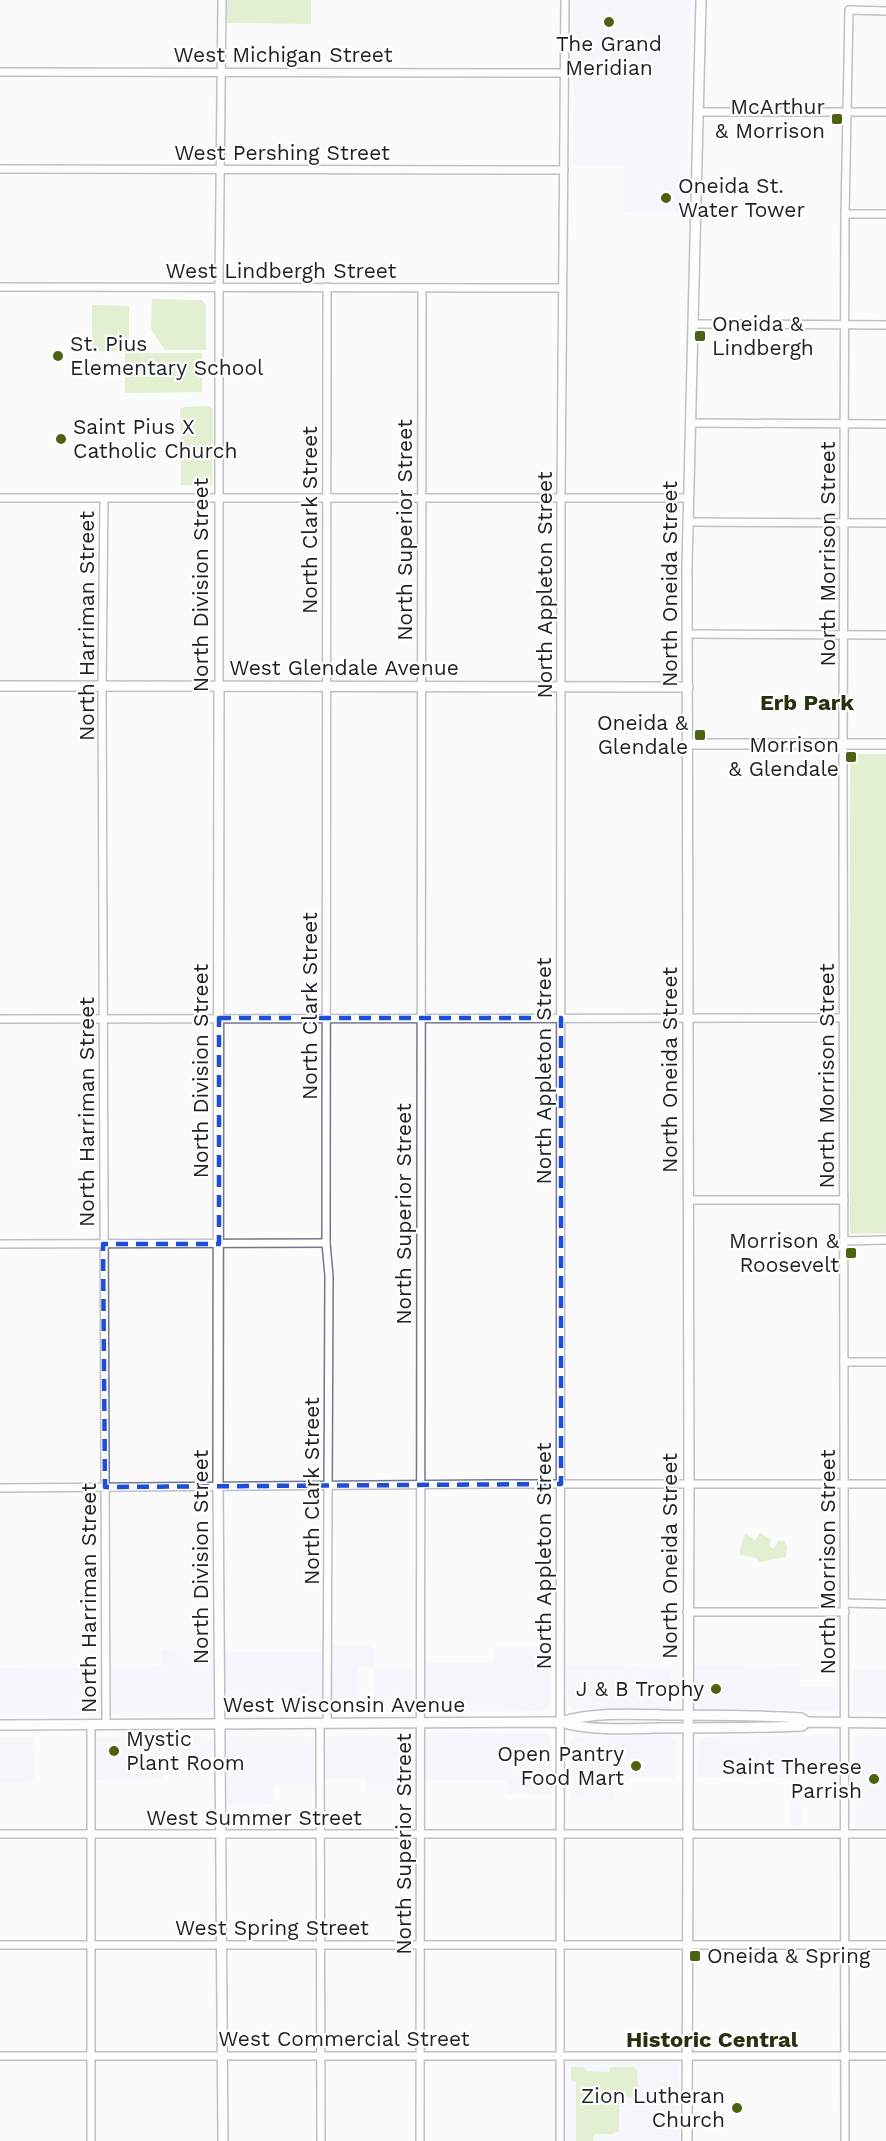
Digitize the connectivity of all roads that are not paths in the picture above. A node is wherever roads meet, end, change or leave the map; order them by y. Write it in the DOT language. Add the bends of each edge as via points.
graph roads {
  1 [pos="222,0"];
  2 [pos="565,0"];
  3 [pos="701,0"];
  4 [pos="886,11"];
  5 [pos="0,72"];
  6 [pos="221,72"];
  7 [pos="566,73"];
  8 [pos="698,111"];
  9 [pos="847,112"];
  10 [pos="886,112"];
  11 [pos="0,169"];
  12 [pos="220,170"];
  13 [pos="564,170"];
  14 [pos="886,213"];
  15 [pos="845,214"];
  16 [pos="0,287"];
  17 [pos="219,287"];
  18 [pos="327,288"];
  19 [pos="422,288"];
  20 [pos="562,288"];
  21 [pos="692,324"];
  22 [pos="844,325"];
  23 [pos="886,325"];
  24 [pos="690,423"];
  25 [pos="845,423"];
  26 [pos="886,424"];
  27 [pos="0,498"];
  28 [pos="104,498"];
  29 [pos="219,498"];
  30 [pos="421,498"];
  31 [pos="561,498"];
  32 [pos="688,498"];
  33 [pos="327,499"];
  34 [pos="687,522"];
  35 [pos="844,523"];
  36 [pos="886,523"];
  37 [pos="687,634"];
  38 [pos="844,635"];
  39 [pos="886,635"];
  40 [pos="0,686"];
  41 [pos="102,686"];
  42 [pos="219,686"];
  43 [pos="327,687"];
  44 [pos="421,687"];
  45 [pos="562,687"];
  46 [pos="688,687"];
  47 [pos="688,744"];
  48 [pos="843,744"];
  49 [pos="886,744"];
  50 [pos="327,1017"];
  51 [pos="420,1017"];
  52 [pos="104,1018"];
  53 [pos="219,1018"];
  54 [pos="561,1018"];
  55 [pos="688,1018"];
  56 [pos="843,1018"];
  57 [pos="0,1019"];
  58 [pos="688,1200"];
  59 [pos="844,1200"];
  60 [pos="886,1240"];
  61 [pos="844,1241"];
  62 [pos="326,1243"];
  63 [pos="0,1244"];
  64 [pos="103,1244"];
  65 [pos="219,1244"];
  66 [pos="844,1362"];
  67 [pos="886,1362"];
  68 [pos="689,1483"];
  69 [pos="561,1484"];
  70 [pos="844,1484"];
  71 [pos="886,1484"];
  72 [pos="420,1485"];
  73 [pos="329,1486"];
  74 [pos="105,1487"];
  75 [pos="218,1487"];
  76 [pos="0,1488"];
  77 [pos="845,1603"];
  78 [pos="886,1604"];
  79 [pos="687,1612"];
  80 [pos="845,1612"];
  81 [pos="687,1714"];
  82 [pos="560,1722"];
  83 [pos="807,1722"];
  84 [pos="844,1722"];
  85 [pos="420,1723"];
  86 [pos="886,1723"];
  87 [pos="219,1724"];
  88 [pos="324,1724"];
  89 [pos="0,1725"];
  90 [pos="91,1725"];
  91 [pos="106,1725"];
  92 [pos="687,1728"];
  93 [pos="688,1833"];
  94 [pos="0,1834"];
  95 [pos="91,1834"];
  96 [pos="220,1834"];
  97 [pos="320,1834"];
  98 [pos="421,1834"];
  99 [pos="561,1834"];
  100 [pos="844,1834"];
  101 [pos="886,1834"];
  102 [pos="320,1944"];
  103 [pos="561,1944"];
  104 [pos="688,1944"];
  105 [pos="0,1945"];
  106 [pos="92,1945"];
  107 [pos="221,1945"];
  108 [pos="420,1945"];
  109 [pos="844,1945"];
  110 [pos="886,1945"];
  111 [pos="222,2055"];
  112 [pos="560,2055"];
  113 [pos="687,2055"];
  114 [pos="0,2056"];
  115 [pos="91,2056"];
  116 [pos="321,2056"];
  117 [pos="420,2056"];
  118 [pos="844,2056"];
  119 [pos="886,2056"];
  120 [pos="91,2141"];
  121 [pos="223,2141"];
  122 [pos="321,2141"];
  123 [pos="420,2141"];
  124 [pos="560,2141"];
  125 [pos="687,2141"];
  126 [pos="845,2141"];
  1 -- 6 [label="street, North Division Street"];
  2 -- 7 [label="street, North Appleton Street"];
  3 -- 8 [label="main road, North Oneida Street"];
  4 -- 9 [label="street, North Morrison Street" via="849,10"];
  5 -- 6 [label="street, West Michigan Street"];
  6 -- 7 [label="street, West Michigan Street"];
  6 -- 12 [label="street, North Division Street"];
  7 -- 13 [label="street, North Appleton Street"];
  8 -- 9 [label="street"];
  8 -- 21 [label="main road, North Oneida Street"];
  9 -- 10 [label="street"];
  9 -- 15 [label="street, North Morrison Street"];
  11 -- 12 [label="street, West Pershing Street"];
  12 -- 13 [label="street, West Pershing Street"];
  12 -- 17 [label="street, North Division Street"];
  13 -- 20 [label="street, North Appleton Street"];
  14 -- 15 [label="street"];
  15 -- 22 [label="street, North Morrison Street"];
  16 -- 17 [label="street, West Lindbergh Street"];
  17 -- 18 [label="street, West Lindbergh Street"];
  17 -- 29 [label="street, North Division Street"];
  18 -- 19 [label="street, West Lindbergh Street"];
  18 -- 33 [label="street, North Clark Street"];
  19 -- 20 [label="street, West Lindbergh Street"];
  19 -- 30 [label="street, North Superior Street"];
  20 -- 31 [label="street, North Appleton Street"];
  21 -- 22 [label="street"];
  21 -- 24 [label="main road, North Oneida Street"];
  22 -- 23 [label="street"];
  22 -- 25 [label="street, North Morrison Street"];
  24 -- 25 [label="street"];
  24 -- 32 [label="main road, North Oneida Street"];
  25 -- 26 [label="street"];
  25 -- 35 [label="street, North Morrison Street"];
  27 -- 28 [label="street"];
  28 -- 29 [label="street"];
  28 -- 41 [label="street, North Harriman Street"];
  29 -- 33 [label="street"];
  29 -- 42 [label="street, North Division Street"];
  30 -- 31 [label="street"];
  30 -- 33 [label="street"];
  30 -- 44 [label="street, North Superior Street"];
  31 -- 32 [label="street"];
  31 -- 45 [label="street, North Appleton Street"];
  32 -- 34 [label="main road, North Oneida Street"];
  33 -- 43 [label="street, North Clark Street"];
  34 -- 35 [label="street"];
  34 -- 37 [label="main road, North Oneida Street"];
  35 -- 36 [label="street"];
  35 -- 38 [label="street, North Morrison Street"];
  37 -- 38 [label="street"];
  37 -- 46 [label="main road, North Oneida Street"];
  38 -- 39 [label="street"];
  38 -- 48 [label="street, North Morrison Street"];
  40 -- 41 [label="main road, West Glendale Avenue"];
  41 -- 42 [label="main road, West Glendale Avenue"];
  41 -- 52 [label="street, North Harriman Street"];
  42 -- 43 [label="main road, West Glendale Avenue"];
  42 -- 53 [label="main road, North Division Street"];
  43 -- 44 [label="main road, West Glendale Avenue"];
  43 -- 50 [label="street, North Clark Street"];
  44 -- 45 [label="main road, West Glendale Avenue"];
  44 -- 51 [label="street, North Superior Street"];
  45 -- 46 [label="main road, West Glendale Avenue"];
  45 -- 54 [label="street, North Appleton Street"];
  46 -- 47 [label="main road, North Oneida Street"];
  47 -- 48 [label="main road"];
  47 -- 55 [label="main road, North Oneida Street"];
  48 -- 49 [label="main road"];
  48 -- 56 [label="street, North Morrison Street"];
  50 -- 51 [label="street"];
  50 -- 53 [label="street"];
  50 -- 62 [label="street, North Clark Street"];
  51 -- 54 [label="street"];
  51 -- 72 [label="street, North Superior Street"];
  52 -- 53 [label="street"];
  52 -- 57 [label="street"];
  52 -- 64 [label="street, North Harriman Street"];
  53 -- 65 [label="main road, North Division Street"];
  54 -- 55 [label="street"];
  54 -- 69 [label="street, North Appleton Street"];
  55 -- 56 [label="street"];
  55 -- 58 [label="main road, North Oneida Street"];
  56 -- 59 [label="street, North Morrison Street"];
  58 -- 59 [label="street"];
  58 -- 68 [label="main road, North Oneida Street"];
  59 -- 61 [label="street, North Morrison Street"];
  60 -- 61 [label="street"];
  61 -- 66 [label="street, North Morrison Street"];
  62 -- 65 [label="street"];
  62 -- 73 [label="street, North Clark Street"];
  63 -- 64 [label="street"];
  64 -- 65 [label="street"];
  64 -- 74 [label="street, North Harriman Street"];
  65 -- 75 [label="main road, North Division Street"];
  66 -- 67 [label="street"];
  66 -- 70 [label="street, North Morrison Street"];
  68 -- 69 [label="street"];
  68 -- 70 [label="street"];
  68 -- 79 [label="main road, North Oneida Street"];
  69 -- 72 [label="street"];
  69 -- 82 [label="street, North Appleton Street"];
  70 -- 71 [label="street"];
  70 -- 77 [label="street, North Morrison Street"];
  72 -- 73 [label="street"];
  72 -- 85 [label="street, North Superior Street"];
  73 -- 75 [label="street"];
  73 -- 88 [label="street, North Clark Street"];
  74 -- 75 [label="street"];
  74 -- 76 [label="street"];
  74 -- 91 [label="street, North Harriman Street"];
  75 -- 87 [label="main road, North Division Street"];
  77 -- 78 [label="street"];
  77 -- 80 [label="street, North Morrison Street"];
  79 -- 80 [label="street"];
  79 -- 81 [label="main road, North Oneida Street"];
  80 -- 84 [label="street, North Morrison Street"];
  81 -- 82 [label="main road" via="604,1716"];
  81 -- 83 [label="main road" via="801,1718"];
  81 -- 92 [label="main road, North Oneida Street"];
  82 -- 85 [label="main road, West Wisconsin Avenue"];
  82 -- 92 [label="main road, West Wisconsin Avenue" via="573,1726"];
  82 -- 99 [label="street, North Appleton Street"];
  83 -- 84 [label="main road"];
  83 -- 92 [label="main road, West Wisconsin Avenue" via="802,1726"];
  84 -- 86 [label="main road"];
  84 -- 100 [label="street, North Morrison Street"];
  85 -- 88 [label="main road, West Wisconsin Avenue"];
  85 -- 98 [label="street, North Superior Street"];
  87 -- 88 [label="main road, West Wisconsin Avenue"];
  87 -- 91 [label="main road, West Wisconsin Avenue"];
  87 -- 96 [label="main road, North Division Street"];
  88 -- 97 [label="street, North Clark Street"];
  89 -- 90 [label="main road, West Wisconsin Avenue"];
  90 -- 91 [label="main road, West Wisconsin Avenue"];
  90 -- 95 [label="street, North Harriman Street"];
  92 -- 93 [label="main road, North Oneida Street"];
  93 -- 99 [label="street, West Summer Street"];
  93 -- 100 [label="street, West Summer Street"];
  93 -- 104 [label="main road, North Oneida Street"];
  94 -- 95 [label="street, West Summer Street"];
  95 -- 96 [label="street, West Summer Street"];
  95 -- 106 [label="street, North Harriman Street"];
  96 -- 97 [label="street, West Summer Street"];
  96 -- 107 [label="main road, North Division Street"];
  97 -- 98 [label="street, West Summer Street"];
  97 -- 102 [label="street, North Clark Street"];
  98 -- 99 [label="street, West Summer Street"];
  98 -- 108 [label="street, North Superior Street"];
  99 -- 103 [label="street, North Appleton Street"];
  100 -- 101 [label="street, West Summer Street"];
  100 -- 109 [label="street, North Morrison Street"];
  102 -- 107 [label="street, West Spring Street"];
  102 -- 108 [label="street, West Spring Street"];
  102 -- 116 [label="street, North Clark Street"];
  103 -- 104 [label="street, West Spring Street"];
  103 -- 108 [label="street, West Spring Street"];
  103 -- 112 [label="street, North Appleton Street"];
  104 -- 109 [label="street, West Spring Street"];
  104 -- 113 [label="main road, North Oneida Street"];
  105 -- 106 [label="street, West Spring Street"];
  106 -- 107 [label="street, West Spring Street"];
  106 -- 115 [label="street, North Harriman Street"];
  107 -- 111 [label="main road, North Division Street"];
  108 -- 117 [label="street, North Superior Street"];
  109 -- 110 [label="street, West Spring Street"];
  109 -- 118 [label="street, North Morrison Street"];
  111 -- 115 [label="street, West Commercial Street"];
  111 -- 116 [label="street, West Commercial Street"];
  111 -- 121 [label="main road, North Division Street"];
  112 -- 113 [label="street, West Commercial Street"];
  112 -- 117 [label="street, West Commercial Street"];
  112 -- 124 [label="street, North Appleton Street"];
  113 -- 118 [label="street, West Commercial Street"];
  113 -- 125 [label="main road, North Oneida Street"];
  114 -- 115 [label="street, West Commercial Street"];
  115 -- 120 [label="street, North Harriman Street"];
  116 -- 117 [label="street, West Commercial Street"];
  116 -- 122 [label="street, North Clark Street"];
  117 -- 123 [label="street, North Superior Street"];
  118 -- 119 [label="street, West Commercial Street"];
  118 -- 126 [label="street, North Morrison Street"];
}
